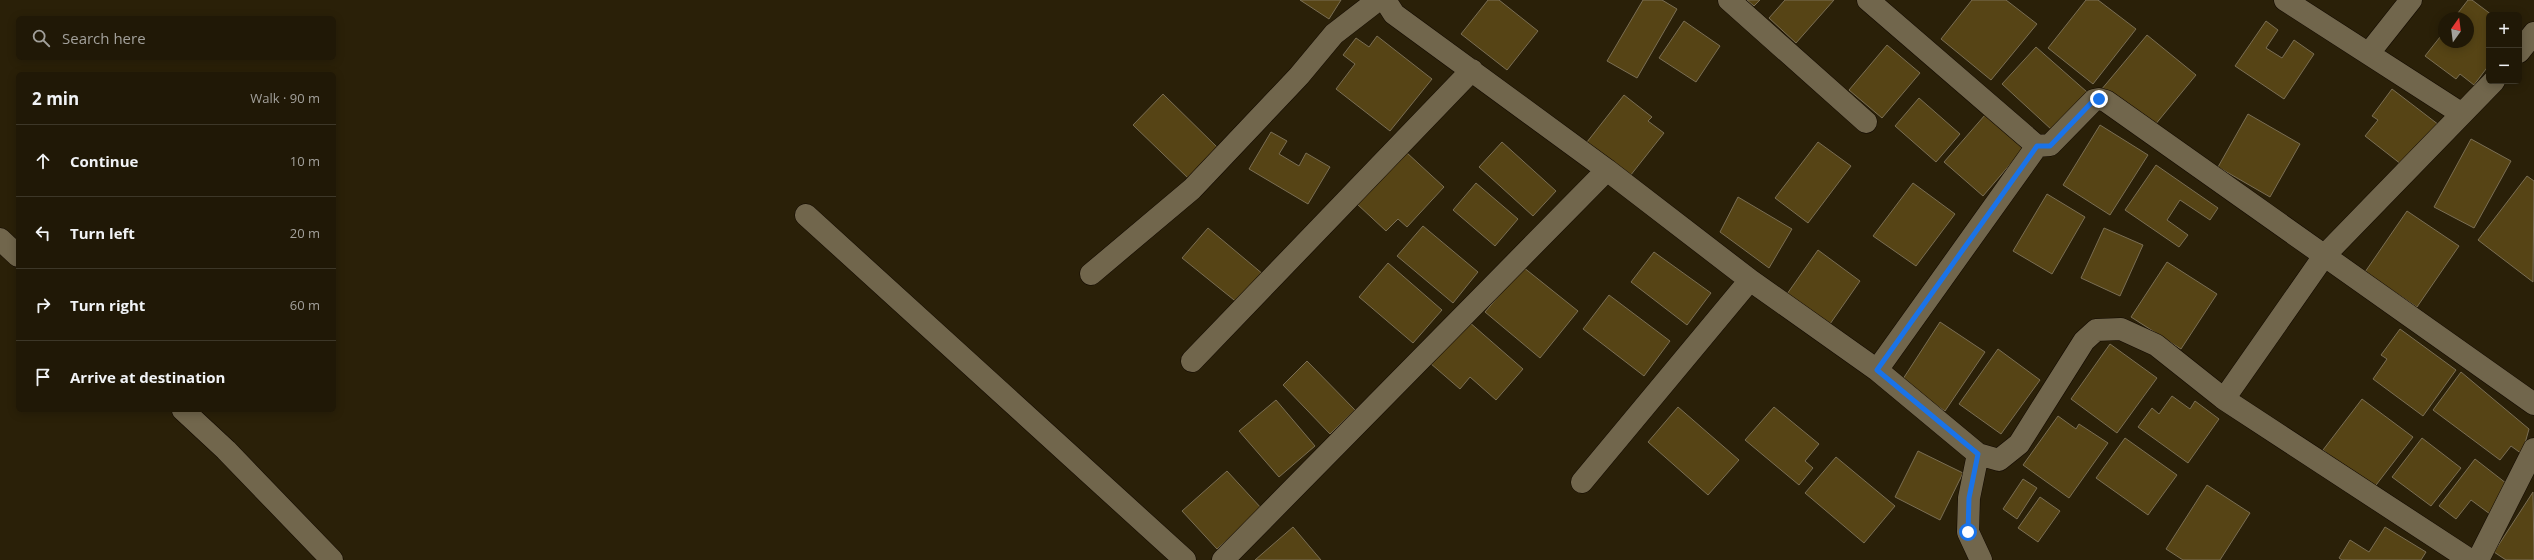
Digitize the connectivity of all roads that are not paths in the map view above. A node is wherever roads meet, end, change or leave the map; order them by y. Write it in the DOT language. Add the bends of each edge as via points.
graph roads {
  1 [pos="1378,0"];
  2 [pos="1385,0"];
  3 [pos="1729,0"];
  4 [pos="1868,0"];
  5 [pos="2285,0"];
  6 [pos="2411,0"];
  7 [pos="2534,33"];
  8 [pos="2522,48"];
  9 [pos="2370,53"];
  10 [pos="1472,70"];
  11 [pos="2491,84"];
  12 [pos="2462,114"];
  13 [pos="1866,122"];
  14 [pos="2037,146"];
  15 [pos="1607,170"];
  16 [pos="806,215"];
  17 [pos="0,239"];
  18 [pos="16,254"];
  19 [pos="2324,256"];
  20 [pos="1091,274"];
  21 [pos="1750,280"];
  22 [pos="1192,361"];
  23 [pos="1877,370"];
  24 [pos="2224,399"];
  25 [pos="2534,404"];
  26 [pos="185,412"];
  27 [pos="2534,449"];
  28 [pos="1978,454"];
  29 [pos="1582,482"];
  30 [pos="332,560"];
  31 [pos="1186,560"];
  32 [pos="1223,560"];
  33 [pos="1981,560"];
  34 [pos="2470,560"];
  35 [pos="2478,560"];
  1 -- 20 [label="street" via="1334,34 1299,76 1192,189"];
  2 -- 10 [label="street" via="1394,14"];
  3 -- 13 [label="street"];
  4 -- 14 [label="street"];
  5 -- 9 [label="street"];
  6 -- 9 [label="street"];
  7 -- 8 [label="street"];
  9 -- 12 [label="street"];
  10 -- 15 [label="street"];
  10 -- 22 [label="street"];
  11 -- 12 [label="street"];
  12 -- 19 [label="street"];
  14 -- 19 [label="street" via="2050,146 2094,100 2106,101"];
  14 -- 23 [label="street"];
  15 -- 21 [label="street"];
  15 -- 32 [label="street"];
  16 -- 31 [label="street"];
  17 -- 18 [label="street"];
  19 -- 24 [label="street"];
  19 -- 25 [label="street"];
  21 -- 23 [label="street"];
  21 -- 29 [label="street"];
  23 -- 28 [label="street"];
  24 -- 28 [label="street" via="2156,345 2121,329 2096,330 2084,341 2019,444 1999,460"];
  24 -- 34 [label="street"];
  26 -- 30 [label="street" via="226,450"];
  27 -- 35 [label="street"];
  28 -- 33 [label="street" via="1969,498 1968,532"];
}
